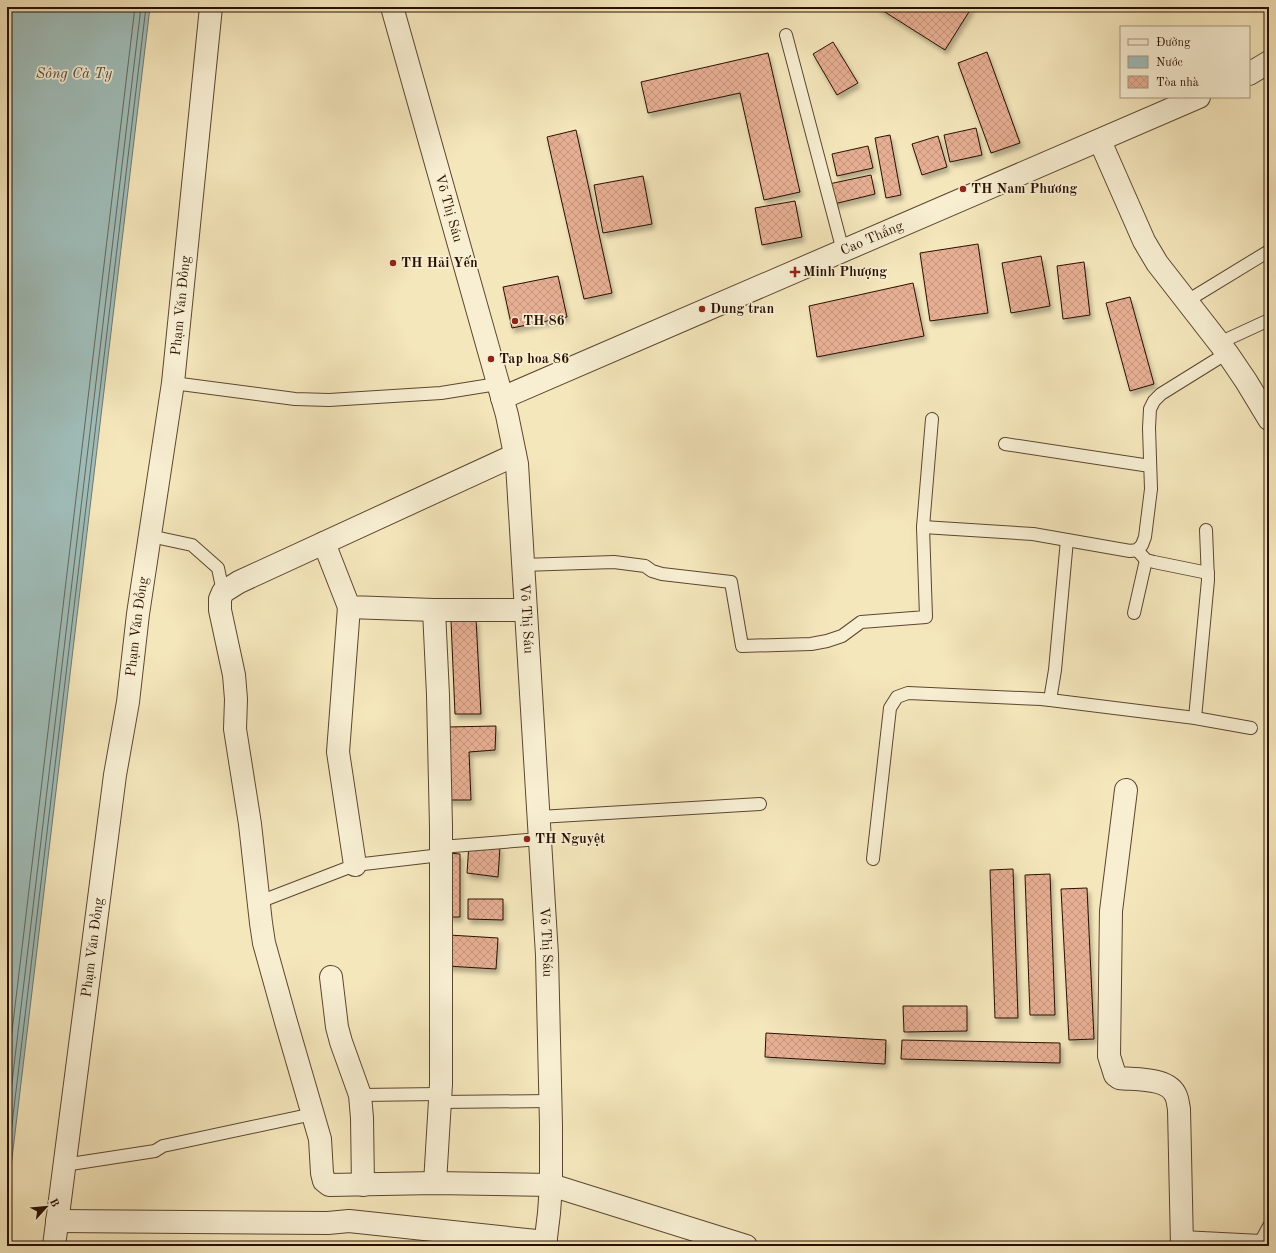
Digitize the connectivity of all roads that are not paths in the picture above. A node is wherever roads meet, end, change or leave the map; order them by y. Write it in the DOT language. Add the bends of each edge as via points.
graph roads {
  1 [pos="211,7"];
  2 [pos="392,7"];
  3 [pos="786,35"];
  4 [pos="1269,62"];
  5 [pos="1250,73"];
  6 [pos="1197,98"];
  7 [pos="1100,141"];
  8 [pos="843,251"];
  9 [pos="1269,251"];
  10 [pos="1187,301"];
  11 [pos="1269,320"];
  12 [pos="1223,348"];
  13 [pos="173,383"];
  14 [pos="499,391"];
  15 [pos="932,419"];
  16 [pos="1269,419"];
  17 [pos="1005,444"];
  18 [pos="515,454"];
  19 [pos="1150,466"];
  20 [pos="923,527"];
  21 [pos="1206,530"];
  22 [pos="150,536"];
  23 [pos="1067,540"];
  24 [pos="324,543"];
  25 [pos="1137,550"];
  26 [pos="1146,560"];
  27 [pos="522,565"];
  28 [pos="1208,573"];
  29 [pos="223,592"];
  30 [pos="349,608"];
  31 [pos="434,610"];
  32 [pos="525,610"];
  33 [pos="1134,612"];
  34 [pos="1050,700"];
  35 [pos="1195,718"];
  36 [pos="1251,728"];
  37 [pos="1126,790"];
  38 [pos="760,804"];
  39 [pos="539,828"];
  40 [pos="441,851"];
  41 [pos="873,859"];
  42 [pos="355,865"];
  43 [pos="259,902"];
  44 [pos="331,977"];
  45 [pos="360,1095"];
  46 [pos="440,1098"];
  47 [pos="550,1101"];
  48 [pos="313,1114"];
  49 [pos="64,1165"];
  50 [pos="435,1183"];
  51 [pos="363,1185"];
  52 [pos="551,1185"];
  53 [pos="58,1221"];
  54 [pos="1269,1226"];
  55 [pos="1182,1241"];
  56 [pos="545,1244"];
  57 [pos="54,1246"];
  58 [pos="746,1246"];
  1 -- 13 [label="street, Phạm Văn Đồng"];
  2 -- 14 [label="street, Võ Thị Sáu"];
  3 -- 8 [label="lane"];
  4 -- 5 [label="street"];
  6 -- 7 [label="street, Cao Thắng"];
  7 -- 8 [label="street, Cao Thắng"];
  7 -- 10 [label="street" via="1144,241 1157,263"];
  8 -- 14 [label="street, Cao Thắng"];
  9 -- 10 [label="lane"];
  10 -- 12 [label="street"];
  11 -- 12 [label="lane"];
  12 -- 16 [label="street"];
  12 -- 19 [label="lane" via="1154,401 1150,409"];
  13 -- 14 [label="lane" via="295,399 329,400"];
  13 -- 22 [label="street, Phạm Văn Đồng"];
  14 -- 18 [label="street, Võ Thị Sáu"];
  15 -- 20 [label="lane"];
  17 -- 19 [label="lane"];
  18 -- 24 [label="street"];
  18 -- 27 [label="street, Võ Thị Sáu"];
  19 -- 25 [label="lane" via="1151,489 1145,538"];
  20 -- 23 [label="lane" via="1034,534"];
  20 -- 27 [label="lane" via="926,617 861,622 842,636 810,644 742,646 731,582 662,574 645,566 614,562"];
  21 -- 28 [label="lane"];
  22 -- 29 [label="lane" via="192,545 218,568"];
  22 -- 49 [label="street, Phạm Văn Đồng" via="128,702 115,775"];
  23 -- 25 [label="lane"];
  23 -- 34 [label="lane"];
  24 -- 29 [label="street" via="239,582"];
  24 -- 30 [label="street"];
  25 -- 26 [label="lane"];
  26 -- 28 [label="lane"];
  26 -- 33 [label="lane"];
  27 -- 32 [label="street, Võ Thị Sáu"];
  28 -- 35 [label="lane"];
  29 -- 43 [label="street" via="220,610 234,675 235,729"];
  30 -- 31 [label="street"];
  30 -- 42 [label="street" via="338,752"];
  31 -- 32 [label="street"];
  31 -- 40 [label="street"];
  32 -- 39 [label="street, Võ Thị Sáu"];
  34 -- 35 [label="lane"];
  34 -- 41 [label="lane" via="908,693 897,697 890,708"];
  35 -- 36 [label="lane"];
  37 -- 55 [label="street" via="1111,911 1109,1056 1115,1075 1119,1078 1167,1085 1176,1095 1179,1109"];
  38 -- 39 [label="lane"];
  39 -- 40 [label="lane"];
  39 -- 47 [label="street, Võ Thị Sáu" via="547,955"];
  40 -- 42 [label="lane"];
  40 -- 46 [label="street"];
  42 -- 43 [label="lane"];
  43 -- 48 [label="street" via="264,942"];
  44 -- 45 [label="street" via="337,1027"];
  45 -- 46 [label="lane"];
  45 -- 51 [label="street"];
  46 -- 47 [label="lane"];
  46 -- 50 [label="street"];
  47 -- 52 [label="street, Võ Thị Sáu"];
  48 -- 49 [label="lane" via="163,1146 155,1151"];
  48 -- 51 [label="street" via="320,1139 324,1181 329,1185"];
  49 -- 53 [label="street, Phạm Văn Đồng"];
  50 -- 51 [label="street"];
  50 -- 52 [label="street"];
  52 -- 56 [label="street, Võ Thị Sáu"];
  52 -- 58 [label="street"];
  53 -- 56 [label="street" via="349,1221"];
  53 -- 57 [label="street, Phạm Văn Đồng"];
  54 -- 55 [label="lane" via="1261,1241"];
}
